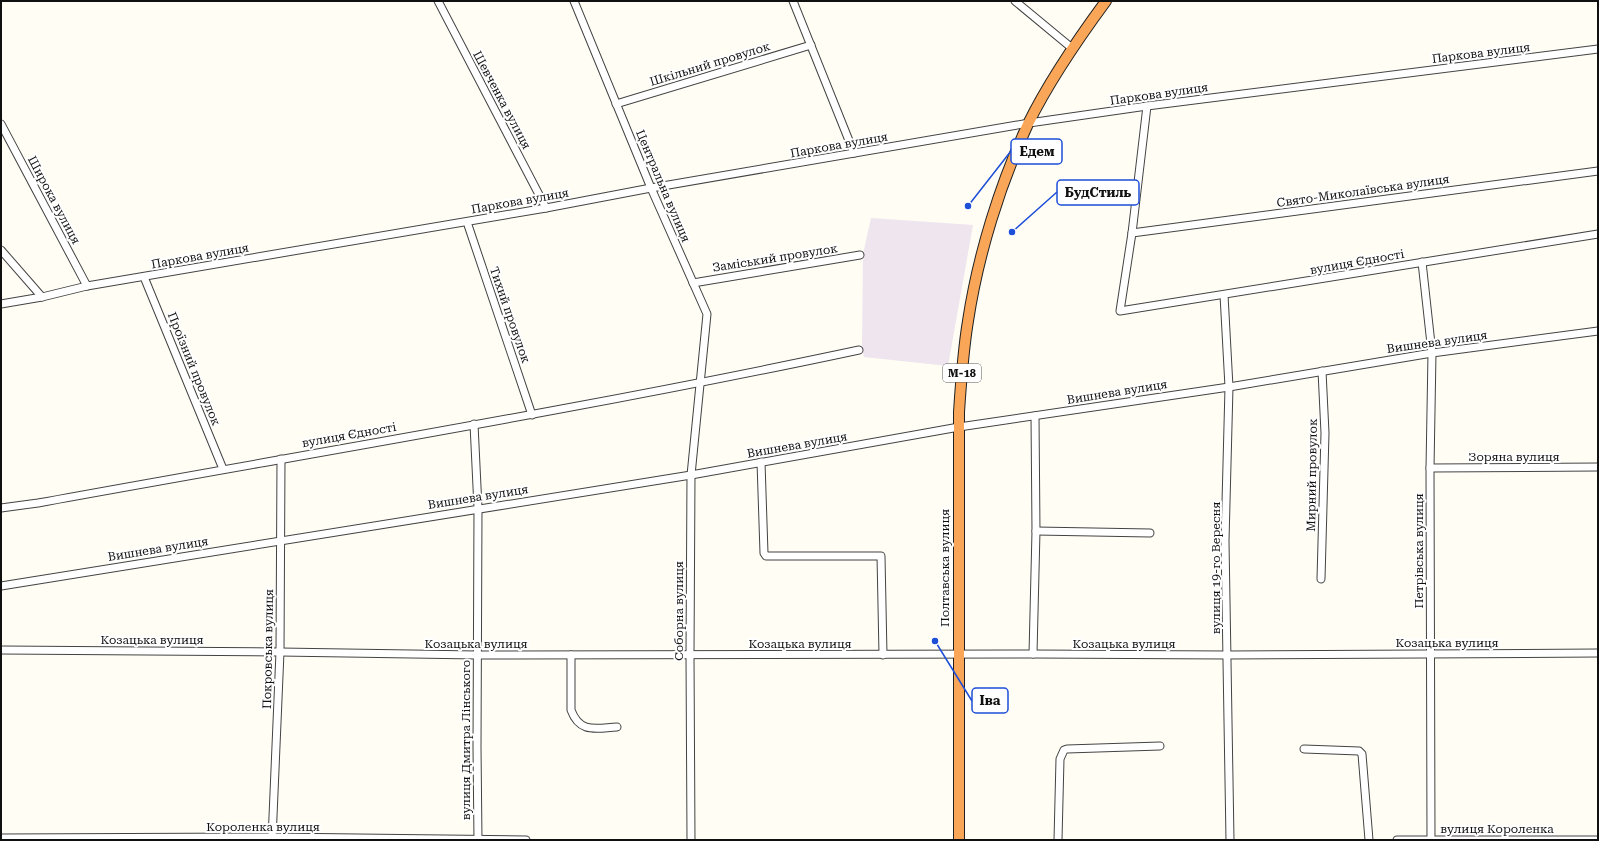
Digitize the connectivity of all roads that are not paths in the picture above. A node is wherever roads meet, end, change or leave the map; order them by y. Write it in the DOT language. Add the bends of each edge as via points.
graph roads {
  1 [pos="438,1"];
  2 [pos="574,1"];
  3 [pos="793,1"];
  4 [pos="1015,1"];
  5 [pos="1106,1"];
  6 [pos="811,45"];
  7 [pos="1073,49"];
  8 [pos="1598,49"];
  9 [pos="616,104"];
  10 [pos="1147,106"];
  11 [pos="1029,123"];
  12 [pos="1,124"];
  13 [pos="854,153"];
  14 [pos="1598,171"];
  15 [pos="651,188"];
  16 [pos="546,208"];
  17 [pos="467,222"];
  18 [pos="1132,233"];
  19 [pos="1598,234"];
  20 [pos="1,250"];
  21 [pos="860,255"];
  22 [pos="1422,262"];
  23 [pos="144,277"];
  24 [pos="693,283"];
  25 [pos="87,286"];
  26 [pos="1224,295"];
  27 [pos="42,297"];
  28 [pos="1,304"];
  29 [pos="1598,330"];
  30 [pos="859,350"];
  31 [pos="1432,353"];
  32 [pos="1322,371"];
  33 [pos="701,383"];
  34 [pos="1229,387"];
  35 [pos="532,415"];
  36 [pos="1035,416"];
  37 [pos="474,424"];
  38 [pos="959,427"];
  39 [pos="281,459"];
  40 [pos="761,462"];
  41 [pos="1430,468"];
  42 [pos="1598,468"];
  43 [pos="223,469"];
  44 [pos="691,475"];
  45 [pos="1,508"];
  46 [pos="478,508"];
  47 [pos="1036,531"];
  48 [pos="1150,533"];
  49 [pos="281,540"];
  50 [pos="1321,579"];
  51 [pos="1,586"];
  52 [pos="1,650"];
  53 [pos="280,652"];
  54 [pos="1598,653"];
  55 [pos="1033,654"];
  56 [pos="1431,654"];
  57 [pos="477,655"];
  58 [pos="571,655"];
  59 [pos="690,655"];
  60 [pos="883,655"];
  61 [pos="958,655"];
  62 [pos="1227,655"];
  63 [pos="617,727"];
  64 [pos="1160,746"];
  65 [pos="1304,749"];
  66 [pos="1,838"];
  67 [pos="272,839"];
  68 [pos="478,840"];
  69 [pos="526,840"];
  70 [pos="691,840"];
  71 [pos="959,840"];
  72 [pos="1058,840"];
  73 [pos="1230,840"];
  74 [pos="1369,840"];
  75 [pos="1397,840"];
  76 [pos="1431,840"];
  77 [pos="1598,840"];
  1 -- 16 [label="street, Шевченка вулиця"];
  2 -- 9 [label="street, Центральна вулиця"];
  3 -- 6 [label="street"];
  4 -- 7 [label="street"];
  5 -- 7 [label="highway, М-18"];
  6 -- 9 [label="street, Шкільний провулок"];
  6 -- 13 [label="street"];
  7 -- 11 [label="highway, М-18"];
  8 -- 10 [label="street, Паркова вулиця"];
  9 -- 15 [label="street, Центральна вулиця"];
  10 -- 11 [label="street, Паркова вулиця"];
  10 -- 18 [label="street"];
  11 -- 13 [label="street, Паркова вулиця"];
  11 -- 38 [label="highway, Полтавська вулиця / М-18" via="995,210 975,283 963,357"];
  12 -- 25 [label="street, Широка вулиця"];
  13 -- 15 [label="street, Паркова вулиця"];
  14 -- 18 [label="street, Свято-Миколаївська вулиця"];
  15 -- 16 [label="street, Паркова вулиця"];
  15 -- 24 [label="street, Центральна вулиця"];
  16 -- 17 [label="street, Паркова вулиця"];
  17 -- 23 [label="street, Паркова вулиця"];
  17 -- 35 [label="street, Тихий провулок"];
  18 -- 26 [label="street, вулиця Єдності" via="1120,311"];
  19 -- 22 [label="street, вулиця Єдності"];
  20 -- 27 [label="street"];
  21 -- 24 [label="street, Заміський провулок"];
  22 -- 26 [label="street, вулиця Єдності"];
  22 -- 31 [label="street, Петрівська вулиця"];
  23 -- 25 [label="street, Паркова вулиця"];
  23 -- 43 [label="street, Проїзний провулок"];
  24 -- 33 [label="street, Центральна вулиця" via="707,314"];
  25 -- 27 [label="street, Паркова вулиця"];
  26 -- 34 [label="street, вулиця 19-го Вересня"];
  27 -- 28 [label="street, Паркова вулиця"];
  29 -- 31 [label="street, Вишнева вулиця"];
  30 -- 33 [label="street, вулиця Єдності"];
  31 -- 32 [label="street, Вишнева вулиця"];
  31 -- 41 [label="street, Петрівська вулиця"];
  32 -- 34 [label="street, Вишнева вулиця"];
  32 -- 50 [label="street, Мирний провулок" via="1325,433"];
  33 -- 35 [label="street, вулиця Єдності"];
  33 -- 44 [label="street, Соборна вулиця"];
  34 -- 36 [label="street, Вишнева вулиця"];
  34 -- 62 [label="street, вулиця 19-го Вересня" via="1225,541"];
  35 -- 37 [label="street, вулиця Єдності"];
  36 -- 38 [label="street, Вишнева вулиця"];
  36 -- 47 [label="street"];
  37 -- 39 [label="street, вулиця Єдності"];
  37 -- 46 [label="street, вулиця Дмитра Лінського"];
  38 -- 40 [label="street, Вишнева вулиця"];
  38 -- 61 [label="highway, Полтавська вулиця / М-18"];
  39 -- 43 [label="street, вулиця Єдності"];
  39 -- 49 [label="street, Покровська вулиця"];
  40 -- 44 [label="street, Вишнева вулиця"];
  40 -- 60 [label="street" via="766,556 881,556"];
  41 -- 42 [label="street, Зоряна вулиця"];
  41 -- 56 [label="street, Петрівська вулиця"];
  43 -- 45 [label="street, вулиця Єдності"];
  44 -- 46 [label="street, Вишнева вулиця"];
  44 -- 59 [label="street, Соборна вулиця"];
  46 -- 49 [label="street, Вишнева вулиця"];
  46 -- 57 [label="street, вулиця Дмитра Лінського"];
  47 -- 48 [label="street"];
  47 -- 55 [label="street"];
  49 -- 51 [label="street, Вишнева вулиця"];
  49 -- 53 [label="street, Покровська вулиця"];
  52 -- 53 [label="street, Козацька вулиця"];
  53 -- 57 [label="street, Козацька вулиця"];
  53 -- 67 [label="street, Покровська вулиця"];
  54 -- 56 [label="street, Козацька вулиця"];
  55 -- 61 [label="street, Козацька вулиця"];
  55 -- 62 [label="street, Козацька вулиця"];
  56 -- 62 [label="street, Козацька вулиця"];
  56 -- 76 [label="street, Петрівська вулиця"];
  57 -- 58 [label="street, Козацька вулиця"];
  57 -- 68 [label="street, вулиця Дмитра Лінського"];
  58 -- 59 [label="street, Козацька вулиця"];
  58 -- 63 [label="street" via="571,710 574,718 588,728"];
  59 -- 60 [label="street, Козацька вулиця"];
  59 -- 70 [label="street, Соборна вулиця"];
  60 -- 61 [label="street, Козацька вулиця"];
  61 -- 71 [label="highway, Полтавська вулиця / М-18"];
  62 -- 73 [label="street, вулиця 19-го Вересня"];
  64 -- 72 [label="street" via="1064,750 1060,759"];
  65 -- 74 [label="street" via="1358,751 1362,754"];
  66 -- 67 [label="street, Короленка вулиця"];
  67 -- 68 [label="street, Короленка вулиця"];
  68 -- 69 [label="street, Короленка вулиця"];
  75 -- 76 [label="street, вулиця Короленка"];
  76 -- 77 [label="street, вулиця Короленка"];
}
